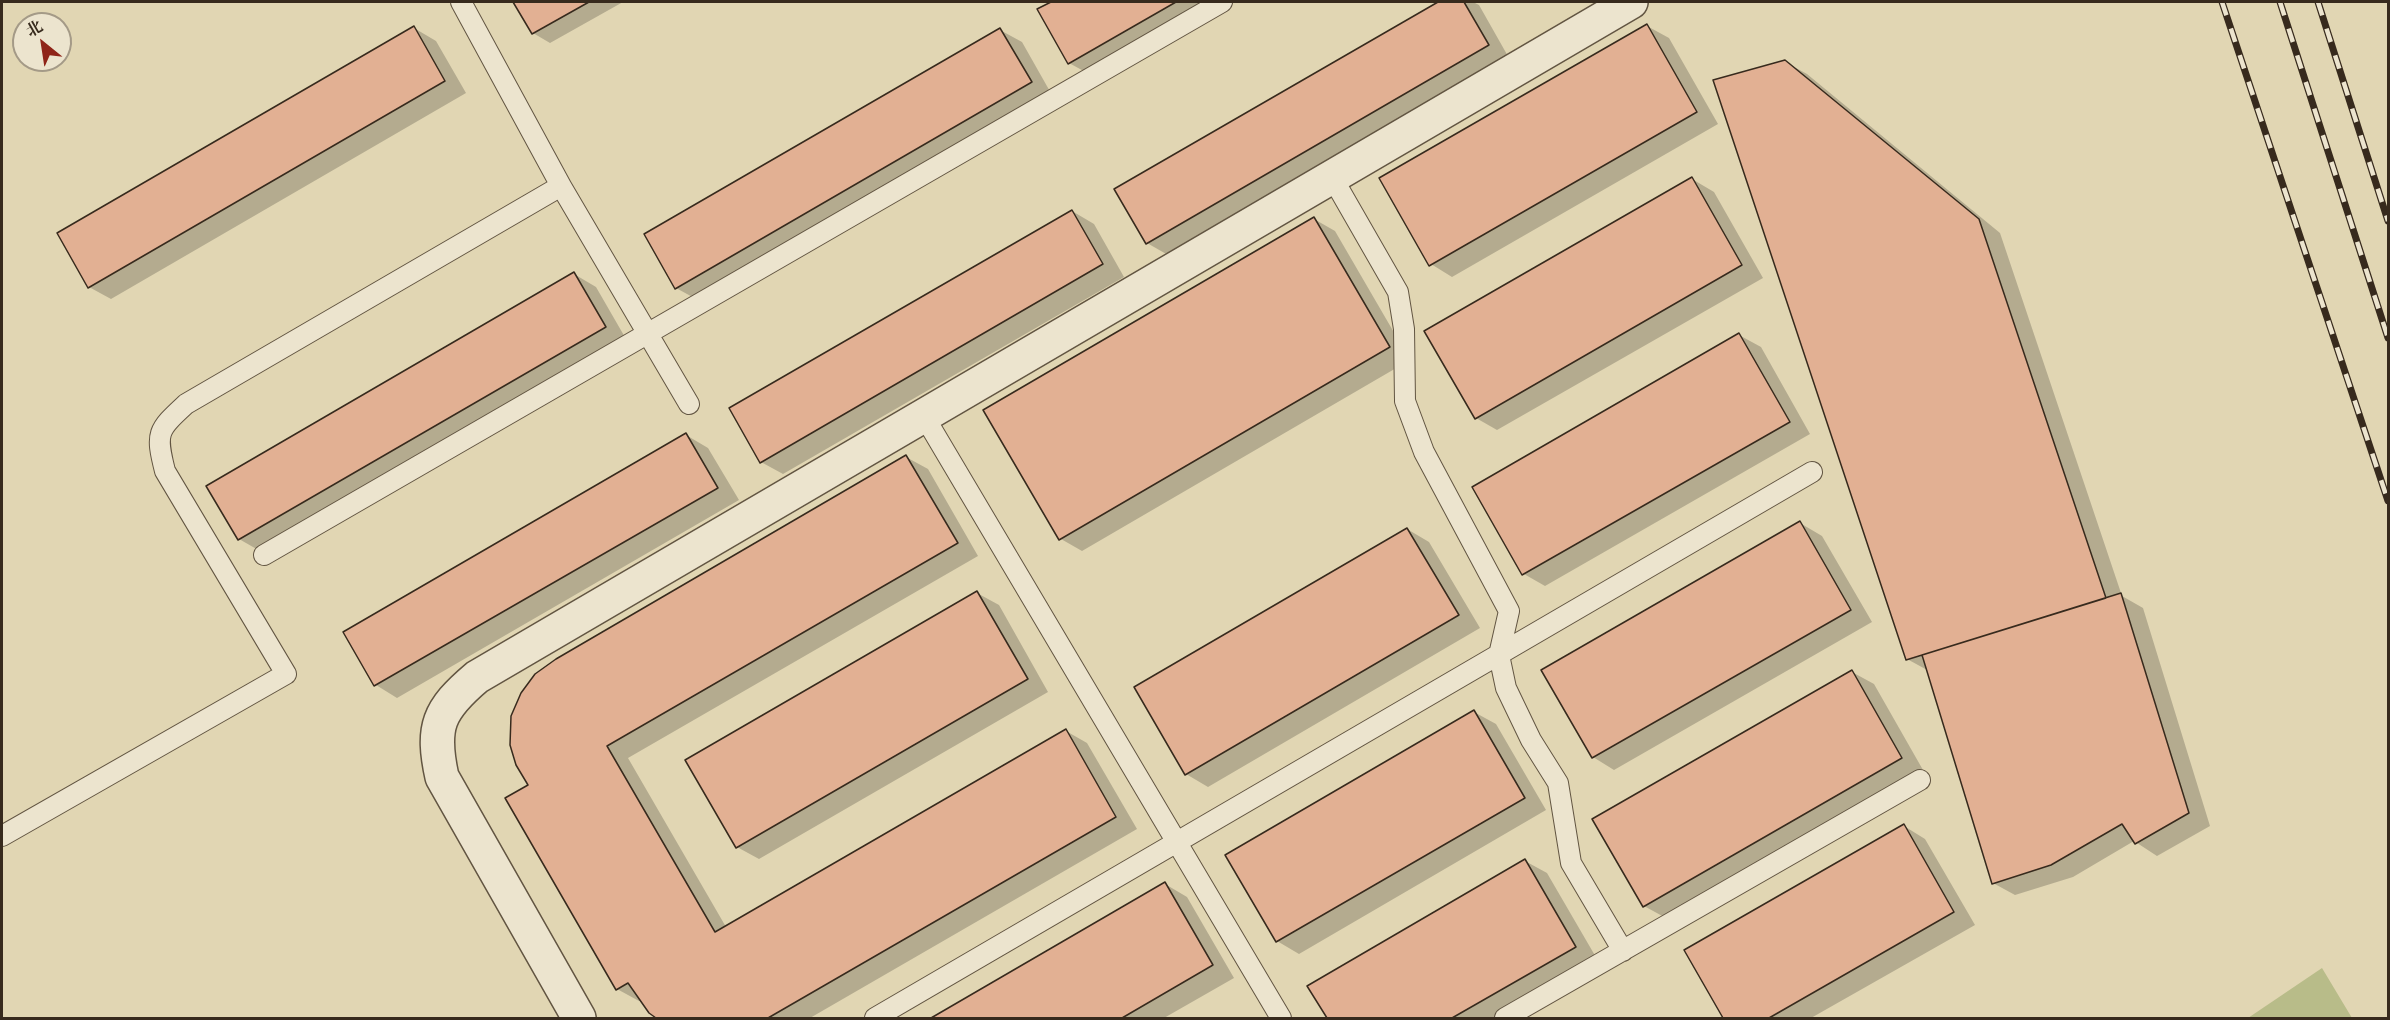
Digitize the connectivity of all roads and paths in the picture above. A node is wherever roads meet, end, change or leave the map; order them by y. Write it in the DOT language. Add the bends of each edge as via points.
graph roads {
  1 [pos="461,2"];
  2 [pos="1222,2"];
  3 [pos="1631,2"];
  4 [pos="1332,177"];
  5 [pos="561,186"];
  6 [pos="647,332"];
  7 [pos="689,404"];
  8 [pos="924,416"];
  9 [pos="1812,472"];
  10 [pos="264,555"];
  11 [pos="1499,655"];
  12 [pos="1920,780"];
  13 [pos="2,836"];
  14 [pos="1177,843"];
  15 [pos="1623,951"];
  16 [pos="579,1018"];
  17 [pos="875,1018"];
  18 [pos="1281,1018"];
  19 [pos="1505,1018"];
  1 -- 5 [label="lane"];
  2 -- 6 [label="lane"];
  3 -- 4 [label="street"];
  4 -- 8 [label="street"];
  4 -- 11 [label="lane" via="1398,292 1404,329 1405,401 1424,452 1509,611"];
  5 -- 6 [label="lane"];
  5 -- 13 [label="lane" via="186,404 162,427 159,447 165,471 286,674"];
  6 -- 7 [label="lane"];
  6 -- 10 [label="lane"];
  8 -- 14 [label="lane"];
  8 -- 16 [label="street" via="477,677 456,695 438,722 436,754 442,777"];
  9 -- 11 [label="lane"];
  11 -- 14 [label="lane"];
  11 -- 15 [label="lane" via="1506,688 1531,740 1558,783 1571,862"];
  12 -- 15 [label="lane"];
  14 -- 17 [label="lane"];
  14 -- 18 [label="lane"];
  15 -- 19 [label="lane"];
}
